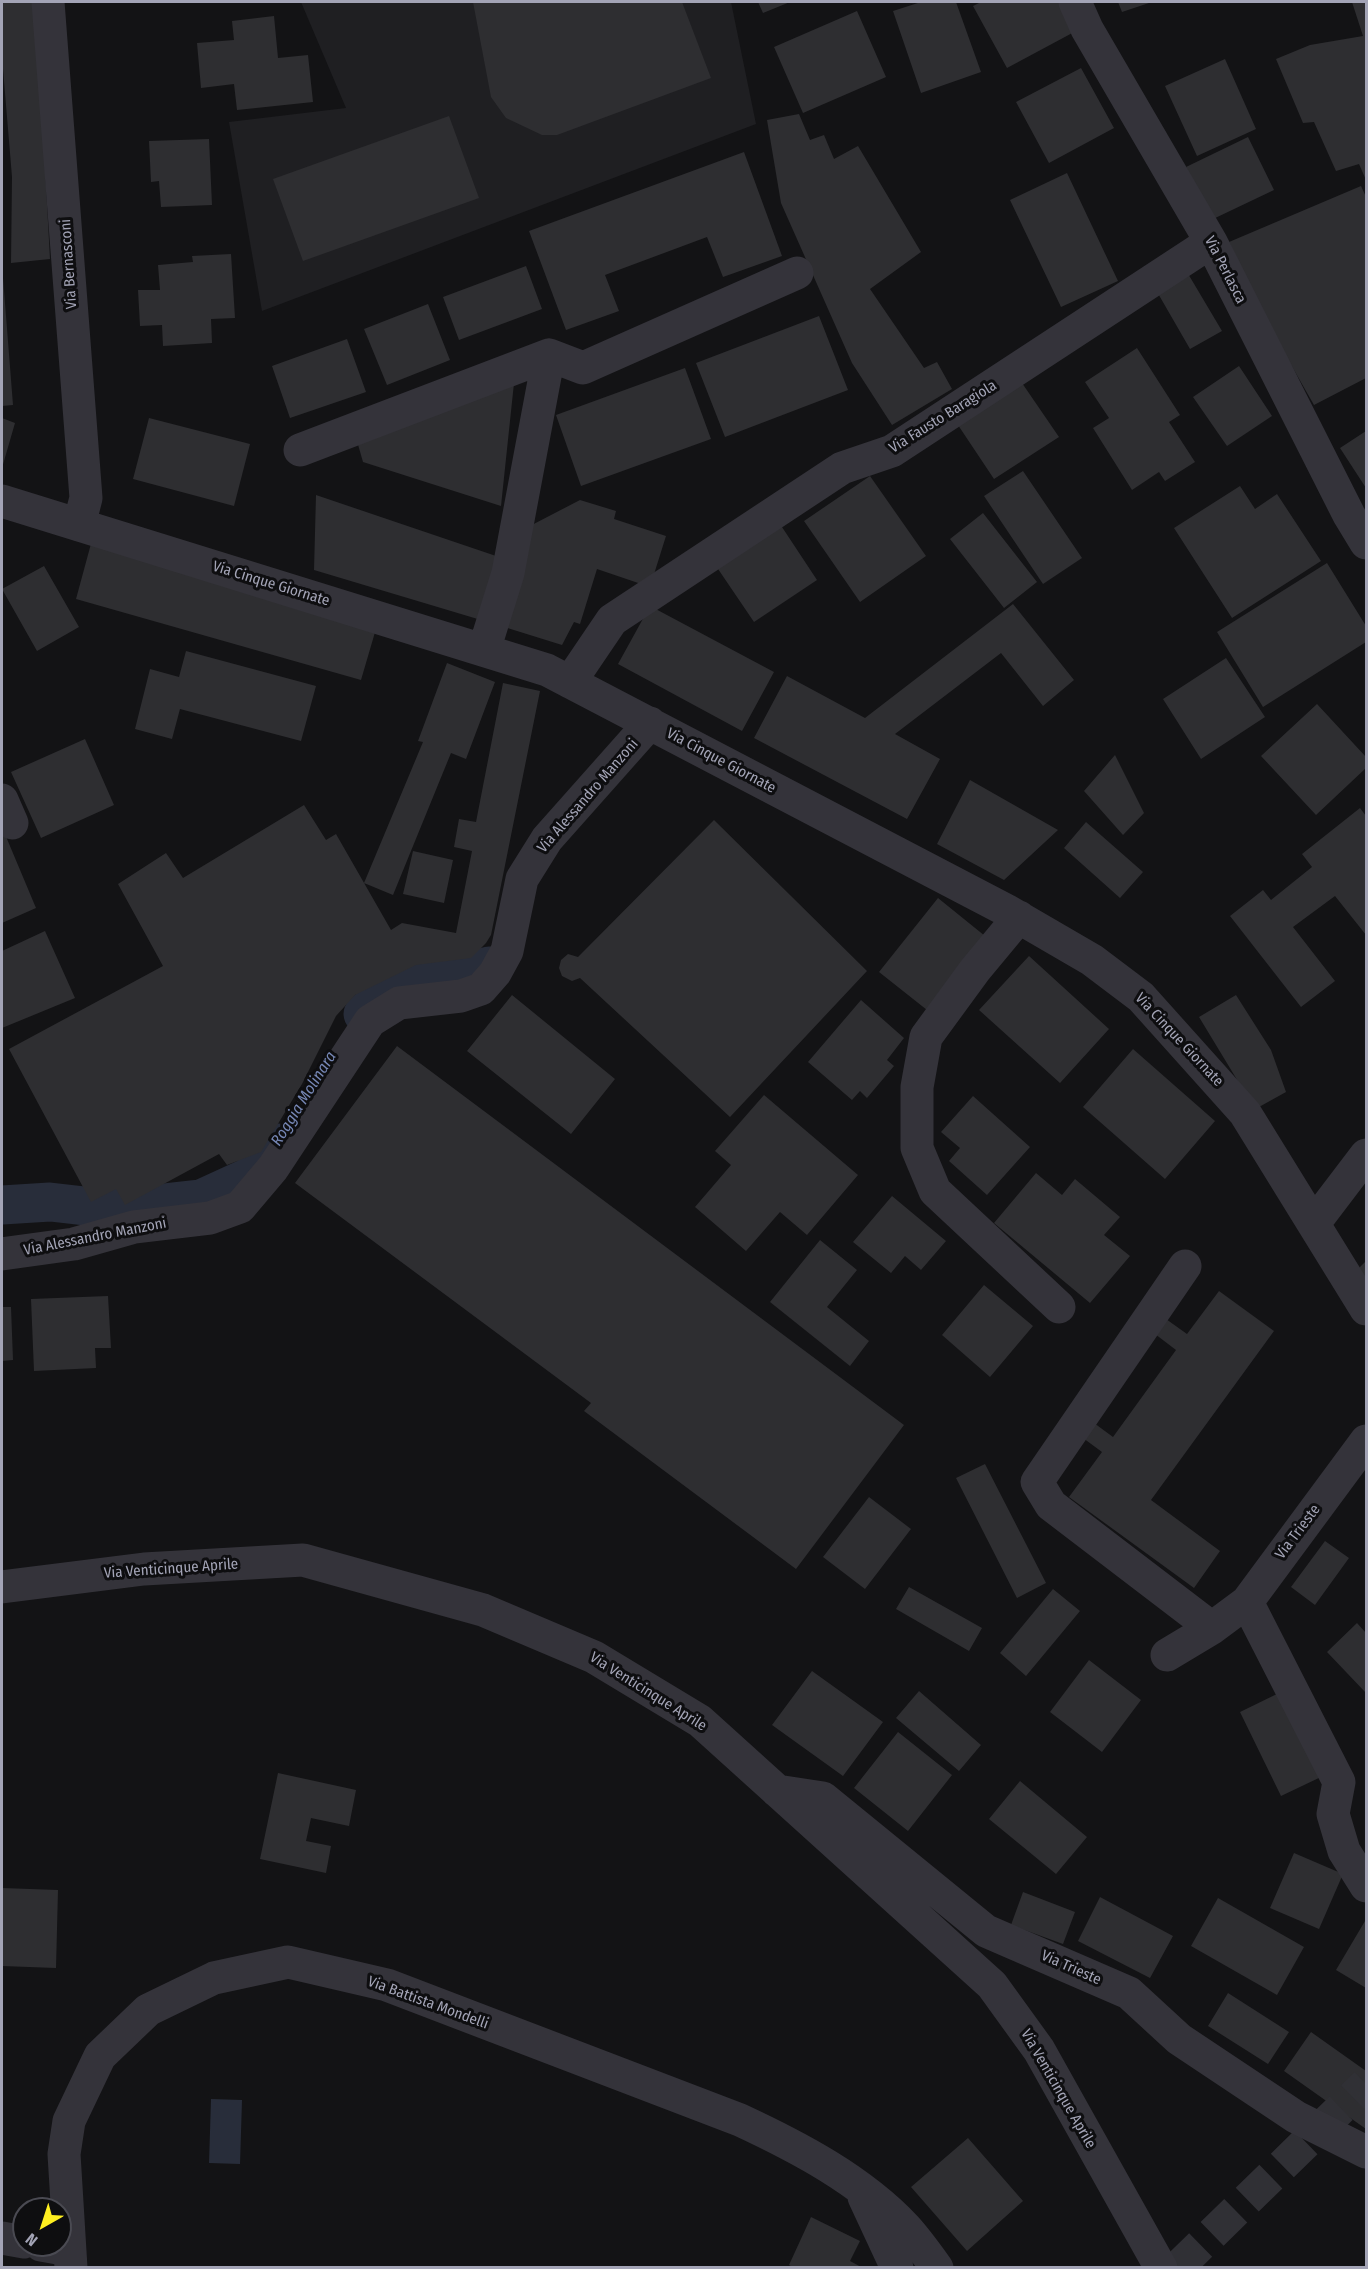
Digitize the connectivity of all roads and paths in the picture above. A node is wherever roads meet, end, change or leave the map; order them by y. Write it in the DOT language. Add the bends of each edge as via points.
graph roads {
  1 [pos="48,2"];
  2 [pos="1075,2"];
  3 [pos="1211,242"];
  4 [pos="797,273"];
  5 [pos="549,355"];
  6 [pos="300,450"];
  7 [pos="2,501"];
  8 [pos="79,525"];
  9 [pos="1366,543"];
  10 [pos="484,650"];
  11 [pos="570,682"];
  12 [pos="650,723"];
  13 [pos="1019,917"];
  14 [pos="1366,1155"];
  15 [pos="1315,1222"];
  16 [pos="2,1254"];
  17 [pos="1185,1266"];
  18 [pos="1059,1307"];
  19 [pos="1366,1309"];
  20 [pos="1366,1441"];
  21 [pos="2,1587"];
  22 [pos="1246,1602"];
  23 [pos="1212,1628"];
  24 [pos="1167,1655"];
  25 [pos="777,1791"];
  26 [pos="1366,1886"];
  27 [pos="1366,2152"];
  28 [pos="861,2190"];
  29 [pos="62,2197"];
  30 [pos="897,2268"];
  31 [pos="938,2268"];
  32 [pos="1161,2268"];
  1 -- 8 [label="street, Via Bernasconi" via="86,498"];
  2 -- 3 [label="street, Via Perlasca"];
  3 -- 9 [label="street, Via Perlasca"];
  3 -- 11 [label="street, Via Fausto Baragiola" via="892,451 842,468 612,620"];
  4 -- 5 [label="street" via="583,368"];
  5 -- 6 [label="street"];
  5 -- 10 [label="street" via="508,573"];
  7 -- 8 [label="street, Via Cinque Giornate"];
  8 -- 10 [label="street, Via Cinque Giornate"];
  10 -- 11 [label="street, Via Cinque Giornate" via="547,670"];
  11 -- 12 [label="street, Via Cinque Giornate"];
  12 -- 13 [label="street, Via Cinque Giornate"];
  12 -- 16 [label="street, Via Alessandro Manzoni" via="547,839 522,879 507,951 482,989 461,996 399,1004 370,1021 273,1168 240,1207 210,1218 134,1227 74,1244"];
  13 -- 15 [label="street, Via Cinque Giornate" via="1092,960 1142,997 1245,1113"];
  13 -- 18 [label="street" via="926,1037 917,1087 917,1148 935,1191"];
  14 -- 15 [label="street"];
  15 -- 19 [label="street, Via Cinque Giornate"];
  17 -- 23 [label="street" via="1036,1482 1051,1505"];
  20 -- 22 [label="street, Via Trieste"];
  21 -- 25 [label="street, Via Venticinque Aprile" via="144,1569 303,1560 483,1610 594,1657 700,1721"];
  22 -- 23 [label="street, Via Trieste"];
  22 -- 26 [label="street" via="1339,1782 1333,1814 1344,1851"];
  23 -- 24 [label="street, Via Trieste"];
  25 -- 27 [label="street, Via Trieste" via="823,1798 986,1931 1129,1993 1179,2039 1296,2116"];
  25 -- 32 [label="street, Via Venticinque Aprile" via="992,1985 1039,2050"];
  28 -- 29 [label="street, Via Battista Mondelli" via="796,2146 740,2120 387,1985 288,1962 214,1978 148,2010 100,2056 69,2121"];
  28 -- 30 [label="street"];
  28 -- 31 [label="street" via="905,2227"];
}
